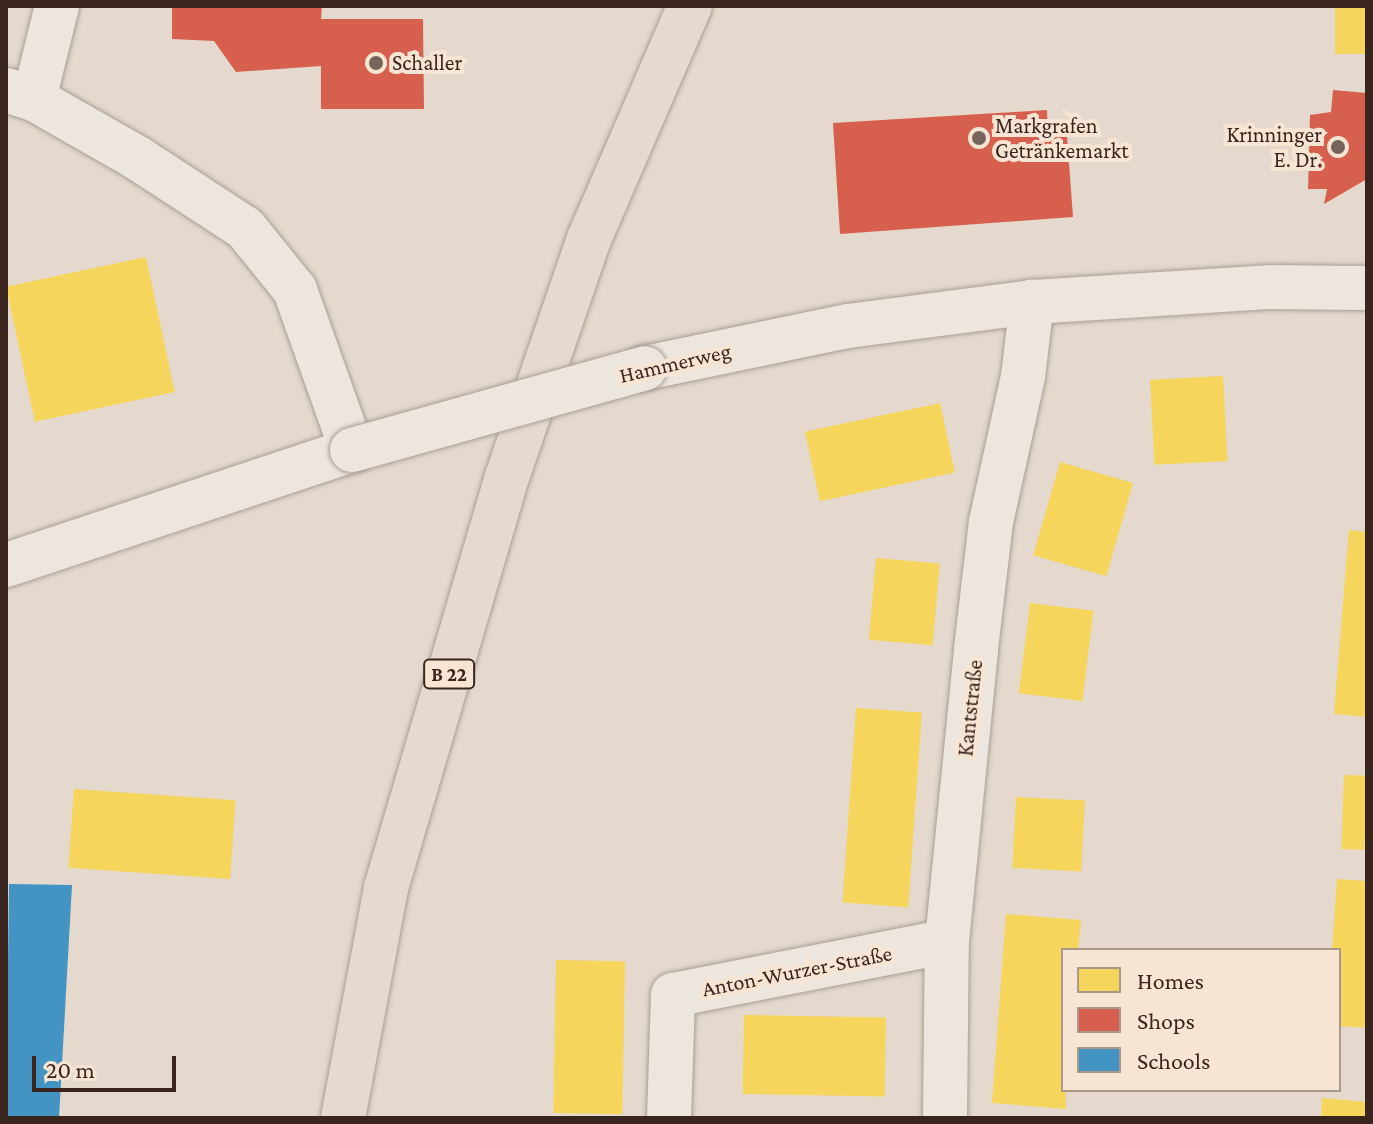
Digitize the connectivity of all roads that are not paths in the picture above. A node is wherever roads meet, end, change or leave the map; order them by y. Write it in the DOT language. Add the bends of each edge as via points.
graph roads {
  1 [pos="57,6"];
  2 [pos="690,6"];
  3 [pos="20,95"];
  4 [pos="1367,288"];
  5 [pos="1032,302"];
  6 [pos="352,450"];
  7 [pos="6,565"];
  8 [pos="947,941"];
  9 [pos="343,1118"];
  10 [pos="669,1118"];
  11 [pos="945,1118"];
  1 -- 3 [label="street"];
  2 -- 9 [label="main road, B 22" via="589,239 507,477 386,888"];
  3 -- 6 [label="street" via="245,228 295,290"];
  4 -- 5 [label="street, Hammerweg" via="1269,287"];
  5 -- 6 [label="street, Hammerweg, bridge" via="848,326 645,368"];
  5 -- 8 [label="street, Kantstraße" via="1023,377 991,522"];
  6 -- 7 [label="street, Hammerweg"];
  8 -- 10 [label="street, Anton-Wurzer-Straße" via="673,995"];
  8 -- 11 [label="street, Kantstraße"];
}
